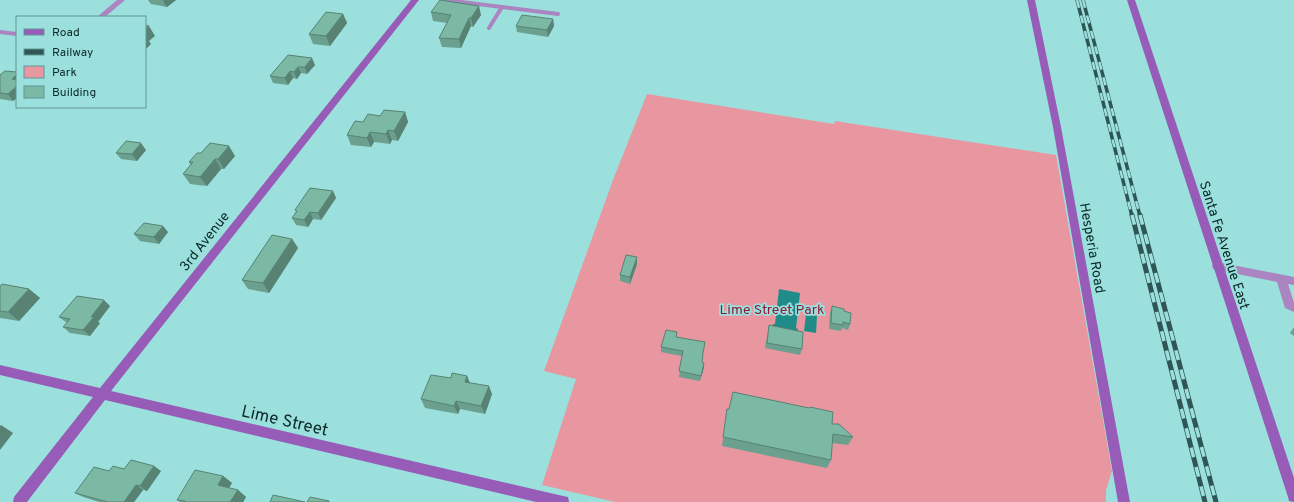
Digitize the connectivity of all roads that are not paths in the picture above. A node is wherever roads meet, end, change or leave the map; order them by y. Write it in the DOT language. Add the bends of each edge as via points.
graph roads {
  1 [pos="121,0"];
  2 [pos="415,0"];
  3 [pos="445,0"];
  4 [pos="1031,0"];
  5 [pos="1131,0"];
  6 [pos="502,7"];
  7 [pos="558,14"];
  8 [pos="102,16"];
  9 [pos="489,28"];
  10 [pos="0,32"];
  11 [pos="16,34"];
  12 [pos="1217,266"];
  13 [pos="1280,278"];
  14 [pos="1294,281"];
  15 [pos="1294,308"];
  16 [pos="0,370"];
  17 [pos="102,394"];
  18 [pos="1294,497"];
  19 [pos="19,502"];
  20 [pos="563,502"];
  21 [pos="1124,502"];
  1 -- 8 [label="street"];
  2 -- 17 [label="street, 3rd Avenue"];
  3 -- 6 [label="lane"];
  4 -- 21 [label="street, Hesperia Road" via="1057,127"];
  5 -- 12 [label="street, Santa Fe Avenue East"];
  6 -- 7 [label="lane"];
  6 -- 9 [label="lane"];
  10 -- 11 [label="street"];
  12 -- 13 [label="street"];
  12 -- 18 [label="street, Santa Fe Avenue East"];
  13 -- 14 [label="street"];
  13 -- 15 [label="street" via="1289,305"];
  16 -- 17 [label="street, Lime Street"];
  17 -- 19 [label="street, 3rd Avenue"];
  17 -- 20 [label="street, Lime Street"];
}
